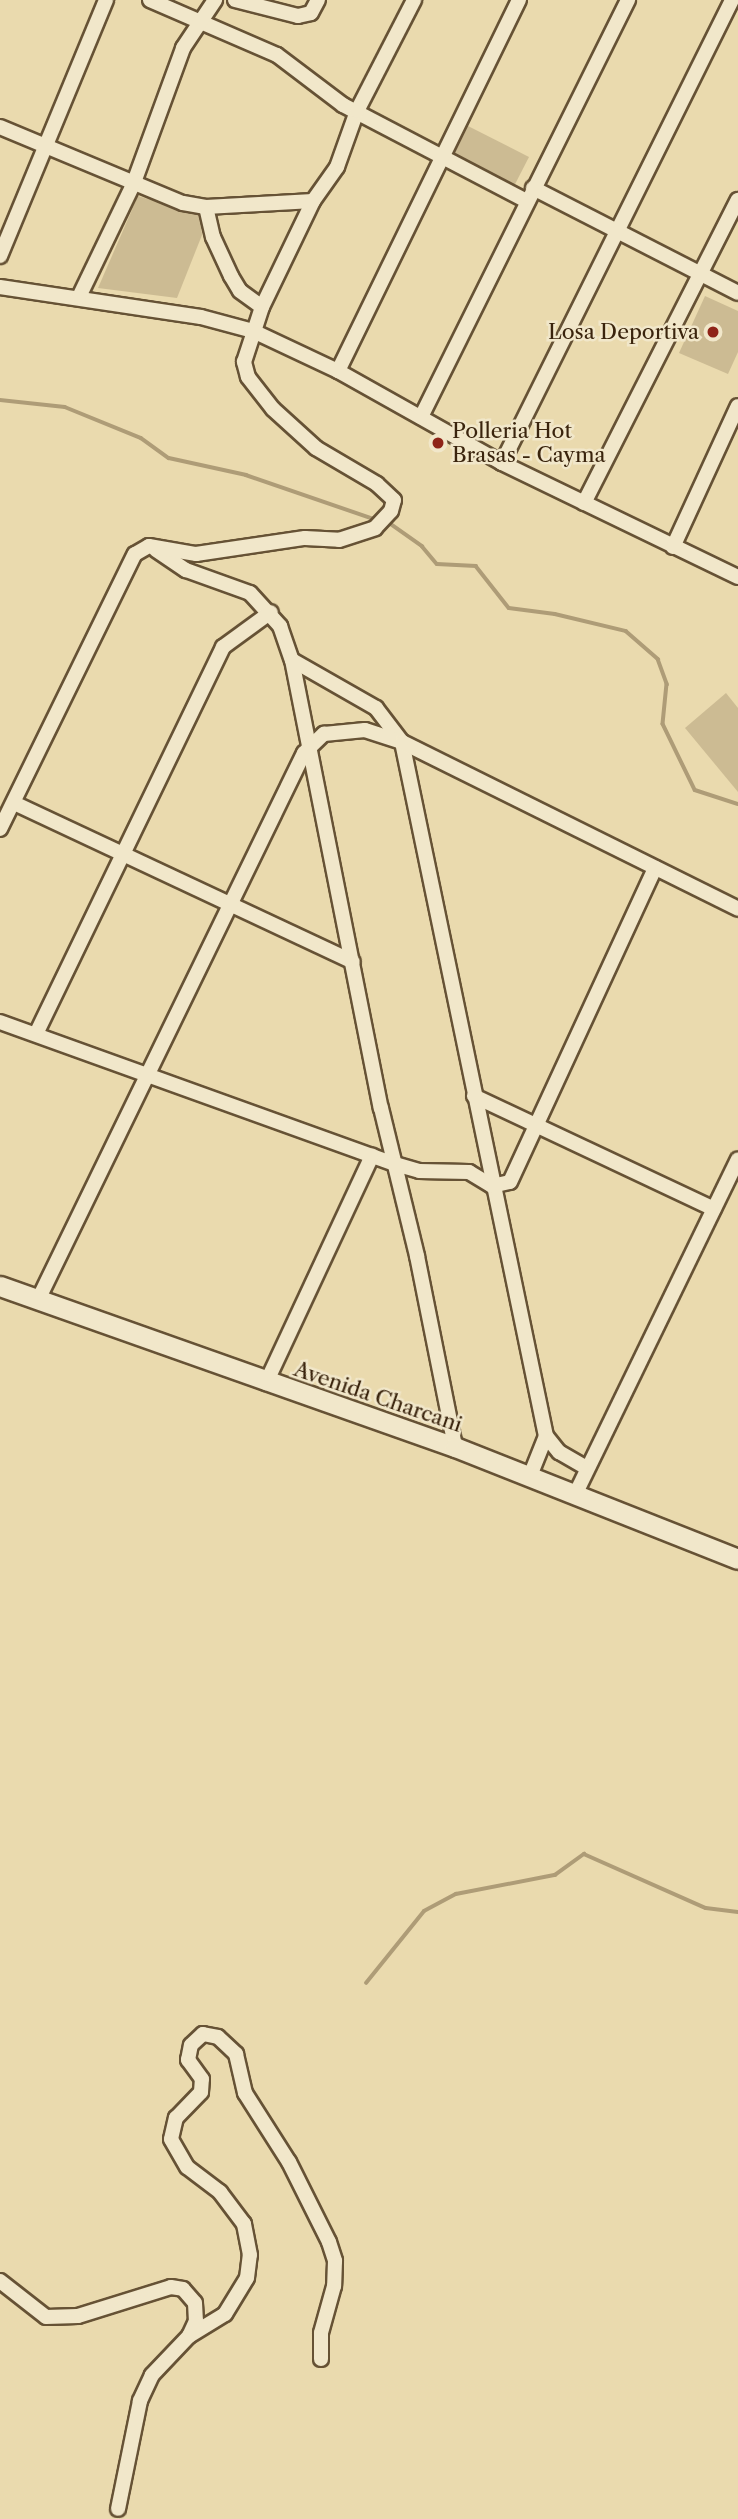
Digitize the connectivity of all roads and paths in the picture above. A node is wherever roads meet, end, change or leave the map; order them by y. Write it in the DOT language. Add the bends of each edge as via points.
graph roads {
  1 [pos="106,0"];
  2 [pos="150,0"];
  3 [pos="215,0"];
  4 [pos="235,0"];
  5 [pos="318,0"];
  6 [pos="414,0"];
  7 [pos="519,0"];
  8 [pos="628,0"];
  9 [pos="732,0"];
  10 [pos="201,24"];
  11 [pos="357,111"];
  12 [pos="0,127"];
  13 [pos="47,148"];
  14 [pos="443,157"];
  15 [pos="133,185"];
  16 [pos="530,195"];
  17 [pos="738,200"];
  18 [pos="313,201"];
  19 [pos="206,208"];
  20 [pos="615,234"];
  21 [pos="0,256"];
  22 [pos="699,276"];
  23 [pos="0,287"];
  24 [pos="738,293"];
  25 [pos="79,297"];
  26 [pos="262,307"];
  27 [pos="253,331"];
  28 [pos="338,371"];
  29 [pos="738,406"];
  30 [pos="421,417"];
  31 [pos="502,463"];
  32 [pos="584,503"];
  33 [pos="149,546"];
  34 [pos="674,547"];
  35 [pos="738,577"];
  36 [pos="271,612"];
  37 [pos="292,660"];
  38 [pos="402,742"];
  39 [pos="312,745"];
  40 [pos="14,803"];
  41 [pos="0,829"];
  42 [pos="123,854"];
  43 [pos="655,868"];
  44 [pos="232,906"];
  45 [pos="738,909"];
  46 [pos="353,962"];
  47 [pos="0,1022"];
  48 [pos="36,1034"];
  49 [pos="148,1073"];
  50 [pos="474,1096"];
  51 [pos="535,1122"];
  52 [pos="372,1156"];
  53 [pos="738,1160"];
  54 [pos="394,1164"];
  55 [pos="492,1186"];
  56 [pos="714,1209"];
  57 [pos="0,1286"];
  58 [pos="38,1300"];
  59 [pos="266,1383"];
  60 [pos="546,1436"];
  61 [pos="456,1447"];
  62 [pos="587,1468"];
  63 [pos="530,1476"];
  64 [pos="575,1495"];
  65 [pos="738,1559"];
  66 [pos="0,2281"];
  67 [pos="189,2336"];
  68 [pos="321,2359"];
  69 [pos="118,2509"];
  1 -- 13 [label="street"];
  2 -- 10 [label="street"];
  3 -- 10 [label="street"];
  4 -- 5 [label="street" via="298,16 311,13"];
  6 -- 11 [label="street"];
  7 -- 14 [label="street"];
  8 -- 16 [label="street"];
  9 -- 20 [label="street"];
  10 -- 11 [label="street" via="277,55 322,91"];
  10 -- 15 [label="street" via="183,48"];
  11 -- 14 [label="street"];
  11 -- 18 [label="street" via="337,167"];
  12 -- 13 [label="street"];
  13 -- 15 [label="street"];
  13 -- 21 [label="street"];
  14 -- 16 [label="street"];
  14 -- 28 [label="street"];
  15 -- 19 [label="street"];
  15 -- 25 [label="street"];
  16 -- 20 [label="street"];
  16 -- 30 [label="street"];
  17 -- 22 [label="street"];
  18 -- 19 [label="street"];
  18 -- 26 [label="street"];
  19 -- 26 [label="street" via="231,276 240,291"];
  20 -- 22 [label="street"];
  20 -- 31 [label="street"];
  22 -- 24 [label="street"];
  22 -- 32 [label="street"];
  23 -- 25 [label="street"];
  25 -- 27 [label="street" via="201,317"];
  26 -- 27 [label="street"];
  27 -- 28 [label="street"];
  27 -- 33 [label="street" via="244,362 248,377 298,433 377,484 394,500 391,511 375,528 339,540 305,538 196,554"];
  28 -- 30 [label="street"];
  29 -- 34 [label="street"];
  30 -- 31 [label="street"];
  31 -- 32 [label="street"];
  32 -- 34 [label="street"];
  33 -- 36 [label="street" via="186,570 250,593"];
  33 -- 40 [label="street" via="135,554"];
  34 -- 35 [label="street"];
  36 -- 37 [label="street"];
  36 -- 42 [label="street" via="223,647"];
  37 -- 38 [label="street" via="376,708"];
  37 -- 39 [label="street"];
  38 -- 39 [label="street" via="365,730 342,729"];
  38 -- 43 [label="street"];
  38 -- 50 [label="street"];
  39 -- 44 [label="street"];
  39 -- 46 [label="street"];
  40 -- 41 [label="street"];
  40 -- 42 [label="street"];
  42 -- 44 [label="street"];
  42 -- 48 [label="street"];
  43 -- 45 [label="street"];
  43 -- 51 [label="street"];
  44 -- 46 [label="street"];
  44 -- 49 [label="street"];
  46 -- 54 [label="street"];
  47 -- 48 [label="street"];
  48 -- 49 [label="street"];
  49 -- 52 [label="street"];
  49 -- 58 [label="street"];
  50 -- 51 [label="street"];
  50 -- 55 [label="street"];
  51 -- 55 [label="street" via="510,1182"];
  51 -- 56 [label="street"];
  52 -- 54 [label="street"];
  52 -- 59 [label="street"];
  53 -- 56 [label="street"];
  54 -- 55 [label="street" via="419,1171 469,1172"];
  54 -- 61 [label="street"];
  55 -- 60 [label="street"];
  56 -- 62 [label="street"];
  57 -- 58 [label="main road, Avenida Charcani"];
  58 -- 59 [label="main road, Avenida Charcani"];
  59 -- 61 [label="main road, Avenida Charcani"];
  60 -- 62 [label="street" via="559,1452"];
  60 -- 63 [label="street"];
  61 -- 63 [label="main road, Avenida Charcani"];
  62 -- 64 [label="street"];
  63 -- 64 [label="main road, Avenida Charcani"];
  64 -- 65 [label="main road, Avenida Charcani"];
  66 -- 67 [label="street" via="35,2312 61,2318 125,2303 161,2288 183,2289 195,2303 197,2321"];
  67 -- 68 [label="street" via="225,2314 247,2278 250,2255 244,2224 220,2192 187,2167 171,2139 176,2118 201,2092 202,2079 188,2060 191,2045 203,2034 218,2037 236,2054 245,2093 289,2162 329,2242 335,2261 334,2286 321,2333"];
  67 -- 69 [label="street" via="152,2375 140,2401"];
}
